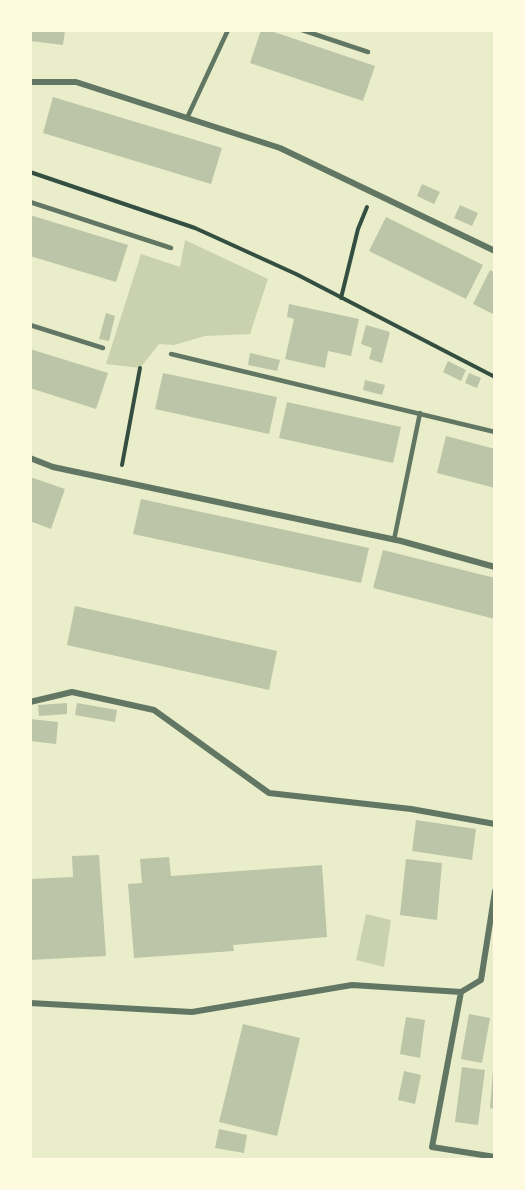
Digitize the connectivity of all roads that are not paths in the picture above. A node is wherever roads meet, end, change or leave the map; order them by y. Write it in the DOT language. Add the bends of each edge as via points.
graph roads {
  1 [pos="228,30"];
  2 [pos="302,30"];
  3 [pos="368,52"];
  4 [pos="30,82"];
  5 [pos="187,118"];
  6 [pos="30,202"];
  7 [pos="171,248"];
  8 [pos="495,251"];
  9 [pos="30,326"];
  10 [pos="103,348"];
  11 [pos="171,354"];
  12 [pos="420,413"];
  13 [pos="495,432"];
  14 [pos="30,458"];
  15 [pos="394,540"];
  16 [pos="495,567"];
  17 [pos="30,702"];
  18 [pos="495,824"];
  19 [pos="495,891"];
  20 [pos="460,992"];
  21 [pos="30,1003"];
  22 [pos="495,1157"];
  1 -- 5 [label="lane"];
  2 -- 3 [label="lane"];
  4 -- 5 [label="street" via="76,82"];
  5 -- 8 [label="street" via="280,148"];
  6 -- 7 [label="lane"];
  9 -- 10 [label="lane"];
  11 -- 12 [label="lane"];
  12 -- 13 [label="lane"];
  12 -- 15 [label="lane"];
  14 -- 15 [label="street" via="53,467"];
  15 -- 16 [label="street"];
  17 -- 18 [label="street" via="72,692 154,710 269,793 411,809"];
  19 -- 20 [label="street" via="481,980"];
  20 -- 21 [label="street" via="352,985 192,1012"];
  20 -- 22 [label="street" via="432,1147"];
}
